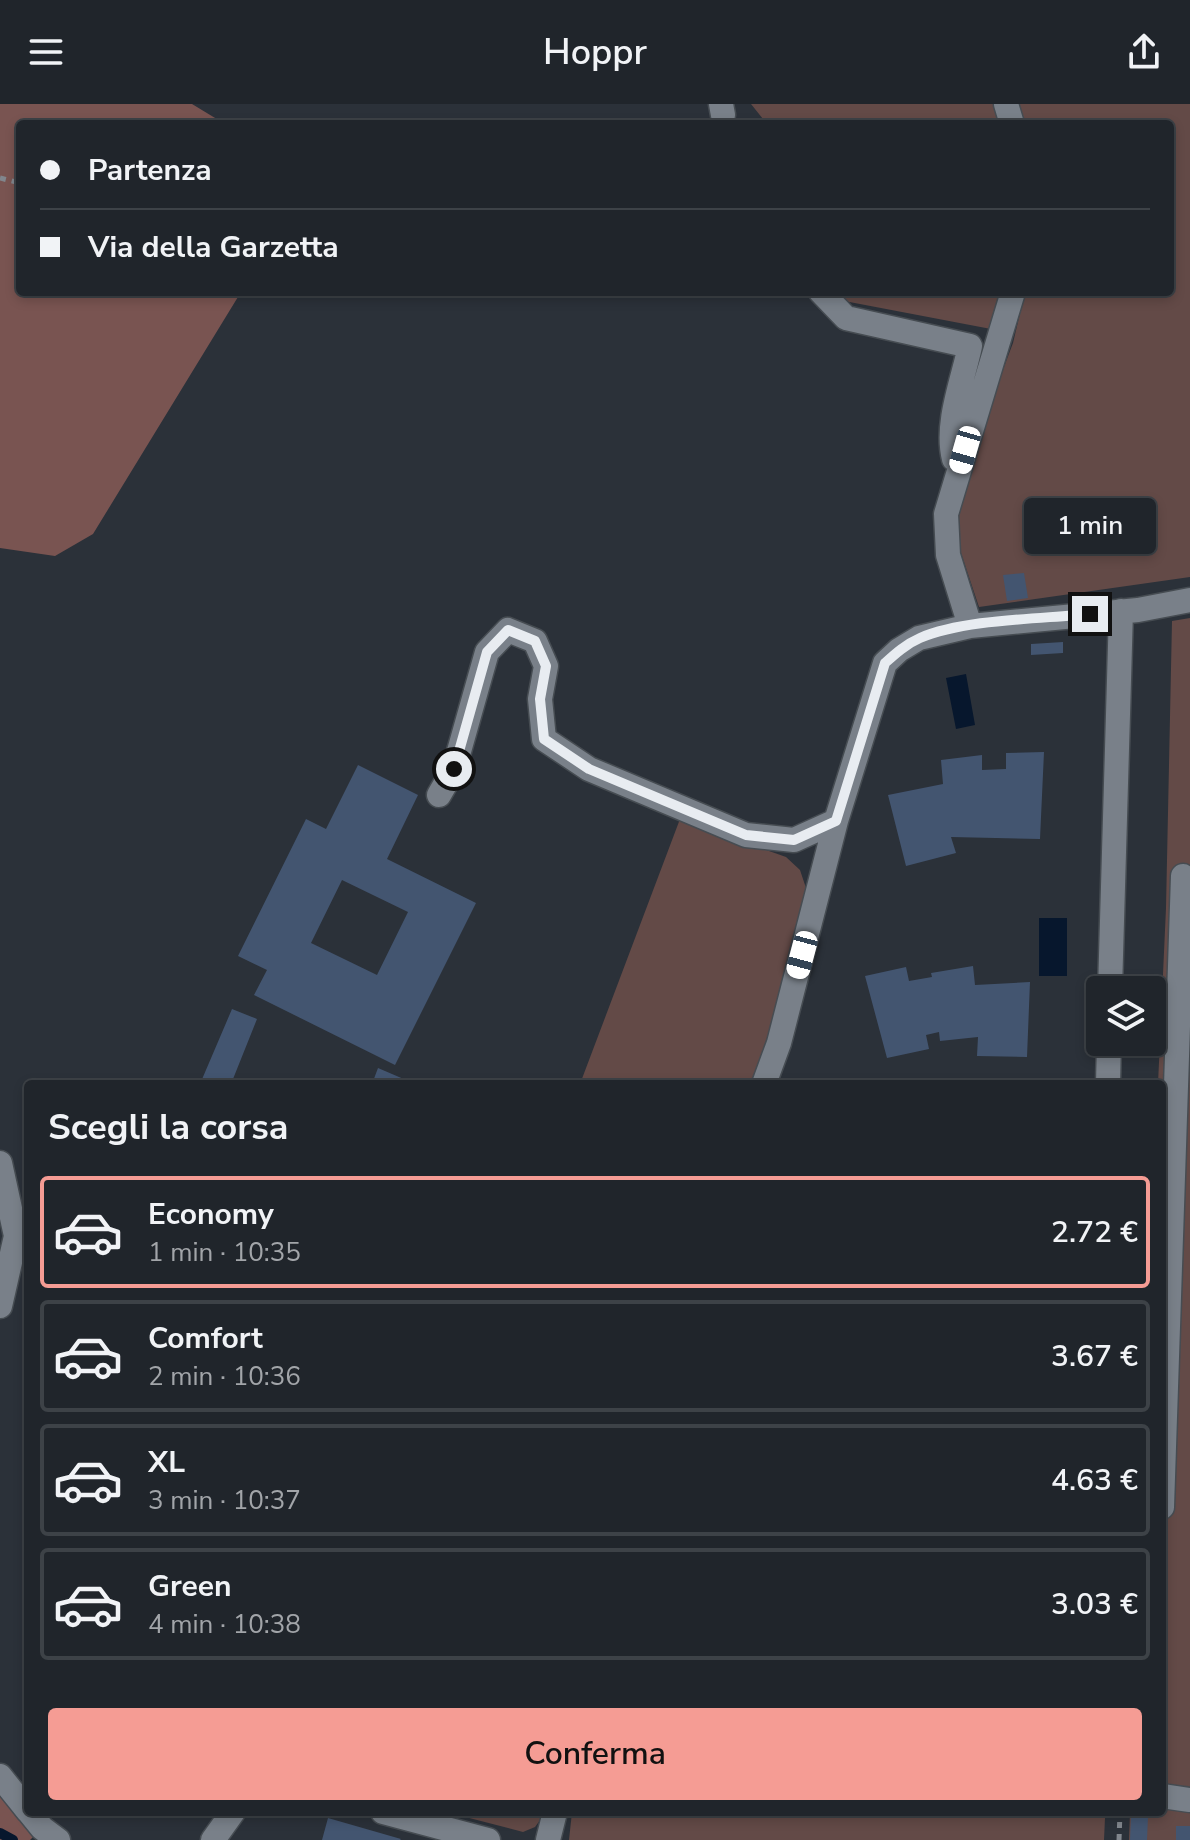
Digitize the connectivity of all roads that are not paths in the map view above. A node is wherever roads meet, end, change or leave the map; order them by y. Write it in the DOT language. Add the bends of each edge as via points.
graph roads {
  1 [pos="825,296"];
  2 [pos="1012,296"];
  3 [pos="958,473"];
  4 [pos="1184,607"];
  5 [pos="1121,611"];
  6 [pos="970,626"];
  7 [pos="439,795"];
  8 [pos="836,821"];
  9 [pos="1183,876"];
  10 [pos="1110,976"];
  11 [pos="1109,1056"];
  12 [pos="765,1080"];
  13 [pos="1108,1080"];
  14 [pos="0,1163"];
  15 [pos="0,1306"];
  16 [pos="1166,1374"];
  17 [pos="0,1776"];
  18 [pos="1166,1797"];
  19 [pos="1190,1800"];
  20 [pos="24,1807"];
  21 [pos="32,1816"];
  22 [pos="230,1816"];
  23 [pos="398,1816"];
  24 [pos="554,1816"];
  25 [pos="58,1840"];
  26 [pos="213,1840"];
  27 [pos="488,1840"];
  28 [pos="548,1840"];
  1 -- 3 [label="street" via="846,318 970,346 951,448"];
  2 -- 3 [label="street"];
  3 -- 6 [label="street" via="946,514 948,555"];
  4 -- 5 [label="street"];
  5 -- 6 [label="street"];
  5 -- 10 [label="street"];
  6 -- 8 [label="street" via="919,638 885,663"];
  7 -- 8 [label="street" via="454,769 487,652 508,630 535,641 546,666 540,699 544,739 589,769 746,835 794,840"];
  8 -- 12 [label="street"];
  9 -- 16 [label="street"];
  11 -- 13 [label="street"];
  14 -- 15 [label="street" via="16,1236"];
  17 -- 20 [label="street"];
  18 -- 19 [label="street"];
  21 -- 25 [label="street"];
  22 -- 26 [label="street"];
  23 -- 27 [label="street"];
  24 -- 28 [label="street"];
}
